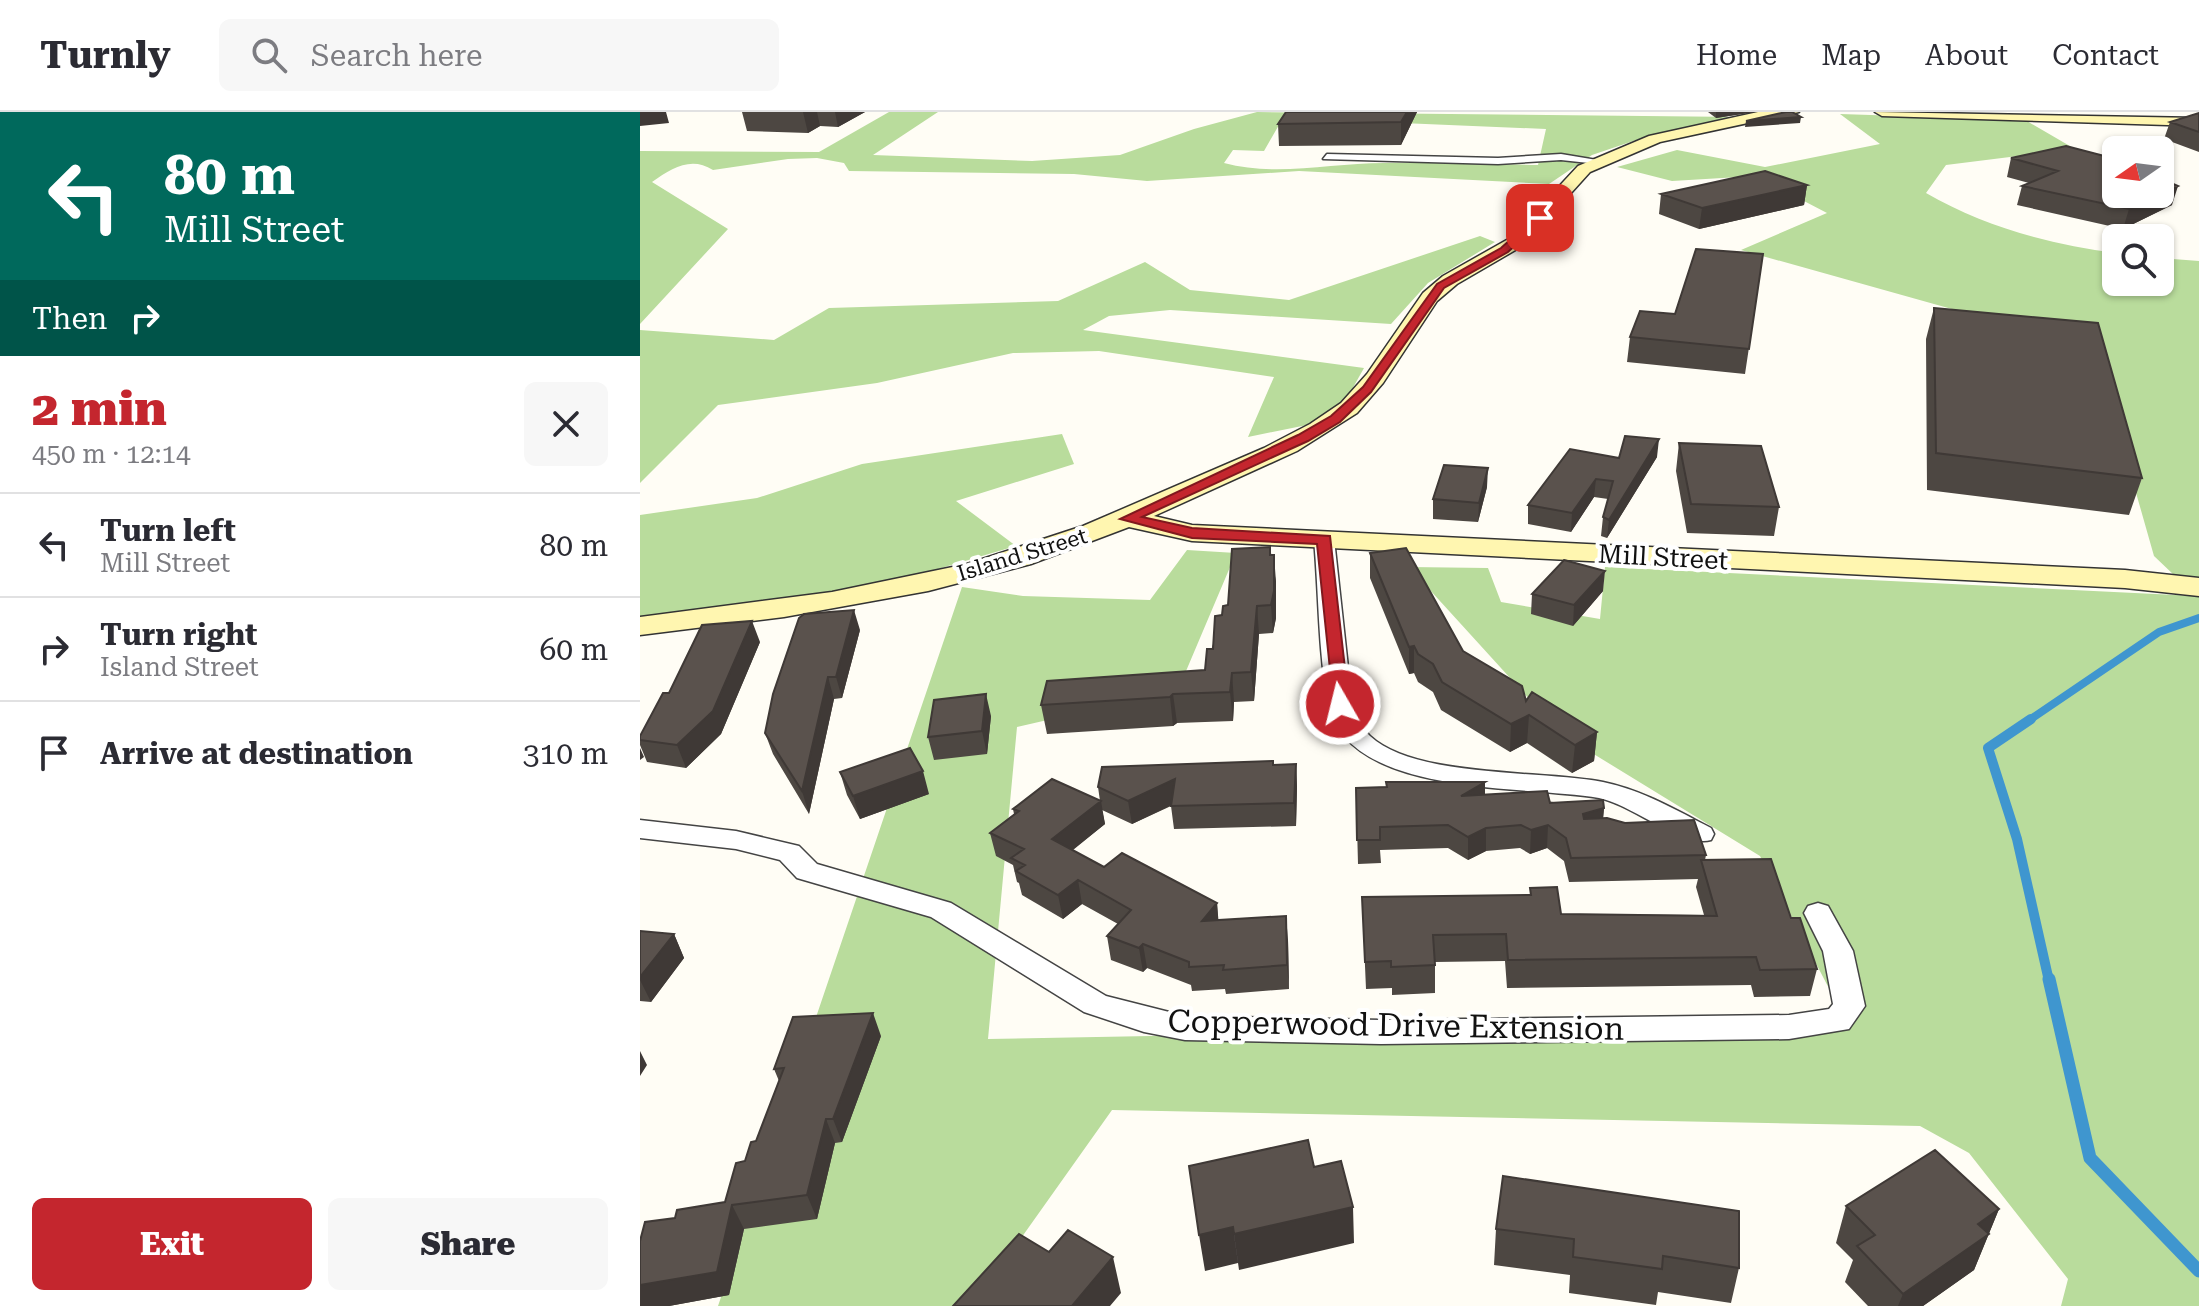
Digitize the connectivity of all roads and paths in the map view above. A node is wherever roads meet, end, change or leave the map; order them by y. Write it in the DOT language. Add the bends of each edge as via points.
graph roads {
  1 [pos="1792,112"];
  2 [pos="1882,112"];
  3 [pos="2199,120"];
  4 [pos="1327,157"];
  5 [pos="1598,161"];
  6 [pos="1128,519"];
  7 [pos="1324,539"];
  8 [pos="2199,587"];
  9 [pos="640,626"];
  10 [pos="640,829"];
  11 [pos="1701,834"];
  12 [pos="1818,913"];
  1 -- 5 [label="street, Island Street" via="1682,134"];
  2 -- 3 [label="street"];
  4 -- 5 [label="street"];
  5 -- 6 [label="street, Island Street" via="1566,185 1526,235 1441,286 1367,390 1336,419"];
  6 -- 7 [label="street, Mill Street" via="1192,533"];
  6 -- 9 [label="street, Island Street" via="1020,558 928,582"];
  7 -- 8 [label="street, Mill Street"];
  7 -- 11 [label="street" via="1340,704 1349,729 1367,747 1421,767 1604,791"];
  10 -- 12 [label="street, Copperwood Drive Extension" via="736,840 789,853 807,871 941,910 1095,1004 1185,1028 1381,1032 1789,1027 1838,1020 1849,1006 1838,951"];
}
